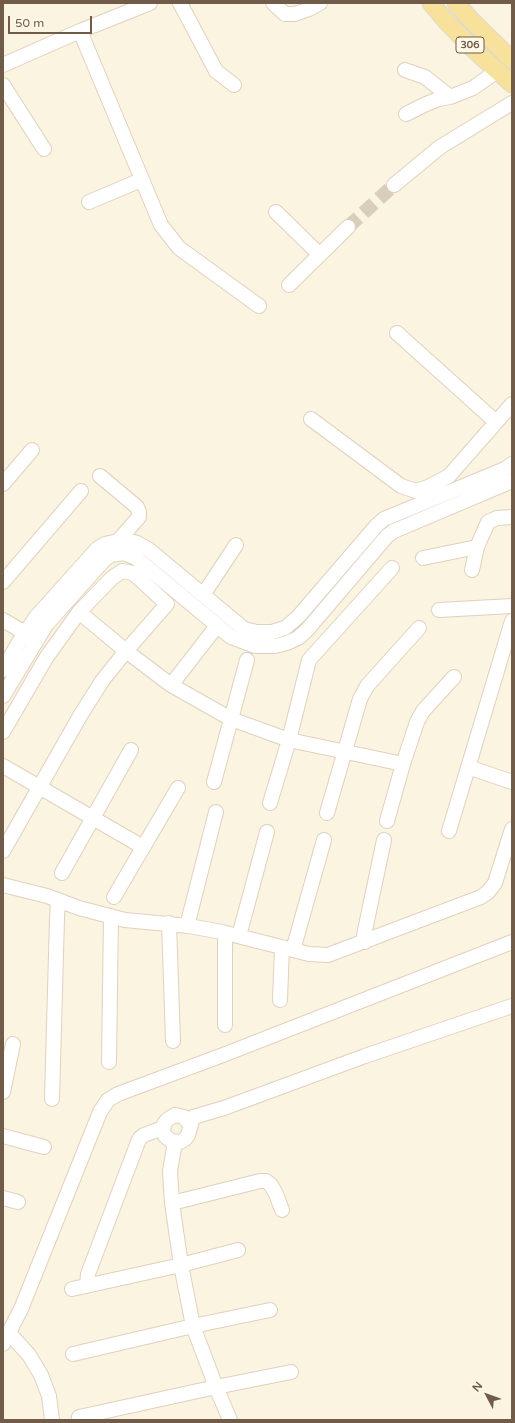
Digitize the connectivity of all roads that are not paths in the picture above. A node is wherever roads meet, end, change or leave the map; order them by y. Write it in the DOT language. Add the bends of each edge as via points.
graph roads {
  1 [pos="150,3"];
  2 [pos="180,3"];
  3 [pos="273,3"];
  4 [pos="320,3"];
  5 [pos="431,3"];
  6 [pos="456,3"];
  7 [pos="80,31"];
  8 [pos="512,60"];
  9 [pos="3,65"];
  10 [pos="405,70"];
  11 [pos="497,70"];
  12 [pos="512,84"];
  13 [pos="3,85"];
  14 [pos="234,85"];
  15 [pos="450,97"];
  16 [pos="512,103"];
  17 [pos="406,114"];
  18 [pos="44,149"];
  19 [pos="141,180"];
  20 [pos="394,185"];
  21 [pos="89,202"];
  22 [pos="276,212"];
  23 [pos="348,227"];
  24 [pos="320,255"];
  25 [pos="289,285"];
  26 [pos="259,306"];
  27 [pos="397,333"];
  28 [pos="512,404"];
  29 [pos="311,419"];
  30 [pos="496,422"];
  31 [pos="32,450"];
  32 [pos="512,464"];
  33 [pos="100,476"];
  34 [pos="512,481"];
  35 [pos="3,484"];
  36 [pos="81,490"];
  37 [pos="512,517"];
  38 [pos="118,541"];
  39 [pos="236,545"];
  40 [pos="477,547"];
  41 [pos="423,558"];
  42 [pos="392,568"];
  43 [pos="472,570"];
  44 [pos="3,582"];
  45 [pos="203,595"];
  46 [pos="512,606"];
  47 [pos="439,610"];
  48 [pos="79,612"];
  49 [pos="3,620"];
  50 [pos="512,624"];
  51 [pos="217,626"];
  52 [pos="419,628"];
  53 [pos="25,633"];
  54 [pos="126,651"];
  55 [pos="247,660"];
  56 [pos="3,670"];
  57 [pos="454,677"];
  58 [pos="171,685"];
  59 [pos="3,696"];
  60 [pos="231,719"];
  61 [pos="3,732"];
  62 [pos="289,740"];
  63 [pos="131,750"];
  64 [pos="345,751"];
  65 [pos="403,764"];
  66 [pos="3,766"];
  67 [pos="468,767"];
  68 [pos="214,782"];
  69 [pos="512,782"];
  70 [pos="40,787"];
  71 [pos="178,788"];
  72 [pos="270,803"];
  73 [pos="216,812"];
  74 [pos="327,813"];
  75 [pos="92,818"];
  76 [pos="388,821"];
  77 [pos="512,829"];
  78 [pos="449,830"];
  79 [pos="267,832"];
  80 [pos="324,840"];
  81 [pos="384,840"];
  82 [pos="143,847"];
  83 [pos="3,851"];
  84 [pos="62,873"];
  85 [pos="3,885"];
  86 [pos="114,897"];
  87 [pos="58,900"];
  88 [pos="111,916"];
  89 [pos="169,923"];
  90 [pos="187,926"];
  91 [pos="225,933"];
  92 [pos="239,936"];
  93 [pos="365,942"];
  94 [pos="512,942"];
  95 [pos="288,949"];
  96 [pos="280,1000"];
  97 [pos="512,1006"];
  98 [pos="225,1025"];
  99 [pos="173,1041"];
  100 [pos="13,1044"];
  101 [pos="110,1062"];
  102 [pos="3,1092"];
  103 [pos="52,1099"];
  104 [pos="193,1118"];
  105 [pos="163,1128"];
  106 [pos="3,1136"];
  107 [pos="175,1142"];
  108 [pos="44,1147"];
  109 [pos="3,1198"];
  110 [pos="18,1202"];
  111 [pos="172,1203"];
  112 [pos="282,1210"];
  113 [pos="238,1250"];
  114 [pos="181,1265"];
  115 [pos="87,1286"];
  116 [pos="72,1289"];
  117 [pos="270,1310"];
  118 [pos="193,1326"];
  119 [pos="6,1338"];
  120 [pos="73,1354"];
  121 [pos="291,1372"];
  122 [pos="216,1387"];
  123 [pos="79,1417"];
  124 [pos="52,1420"];
  125 [pos="230,1420"];
  1 -- 7 [label="street"];
  2 -- 14 [label="street" via="216,71"];
  3 -- 4 [label="street" via="285,14 296,14"];
  5 -- 11 [label="main road, 306" via="466,42"];
  6 -- 8 [label="main road, 306"];
  7 -- 9 [label="street"];
  7 -- 19 [label="street"];
  10 -- 15 [label="street" via="425,77"];
  11 -- 12 [label="main road, 306"];
  11 -- 15 [label="street" via="473,88"];
  13 -- 18 [label="street"];
  15 -- 17 [label="street" via="426,104"];
  16 -- 20 [label="street" via="440,147"];
  19 -- 21 [label="street"];
  19 -- 26 [label="street" via="160,225 179,248"];
  22 -- 24 [label="street"];
  23 -- 24 [label="street"];
  24 -- 25 [label="street"];
  27 -- 30 [label="street"];
  28 -- 30 [label="street"];
  29 -- 30 [label="street" via="401,486 416,491 449,476"];
  31 -- 35 [label="street"];
  32 -- 45 [label="street" via="506,469 384,519 298,617 285,628 272,632 244,629"];
  33 -- 38 [label="street" via="139,512 139,517"];
  34 -- 51 [label="street" via="394,531 307,630 292,640 275,646 255,646 231,637"];
  36 -- 44 [label="street"];
  37 -- 40 [label="street" via="496,518 488,522"];
  38 -- 45 [label="street" via="126,540 148,549"];
  38 -- 53 [label="street" via="97,548"];
  39 -- 45 [label="street"];
  40 -- 41 [label="street"];
  40 -- 43 [label="street"];
  42 -- 62 [label="street" via="309,660"];
  46 -- 47 [label="street"];
  48 -- 54 [label="street"];
  48 -- 54 [label="street" via="112,578 122,571 132,573 167,604"];
  48 -- 61 [label="street" via="46,658"];
  49 -- 53 [label="street"];
  50 -- 67 [label="street"];
  51 -- 58 [label="street"];
  51 -- 59 [label="street" via="136,558 124,553 111,555 46,625"];
  52 -- 64 [label="street" via="367,686 360,699"];
  53 -- 56 [label="street"];
  54 -- 58 [label="street"];
  54 -- 70 [label="street" via="102,681"];
  55 -- 60 [label="street"];
  57 -- 65 [label="street" via="416,722"];
  58 -- 60 [label="street"];
  60 -- 62 [label="street"];
  60 -- 68 [label="street"];
  62 -- 64 [label="street"];
  62 -- 72 [label="street"];
  63 -- 75 [label="street"];
  64 -- 65 [label="street"];
  64 -- 74 [label="street"];
  65 -- 76 [label="street"];
  66 -- 70 [label="street"];
  67 -- 69 [label="street"];
  67 -- 78 [label="street"];
  70 -- 75 [label="street"];
  70 -- 83 [label="street"];
  71 -- 82 [label="street"];
  73 -- 90 [label="street"];
  75 -- 82 [label="street"];
  75 -- 84 [label="street"];
  77 -- 93 [label="street" via="495,883 488,892"];
  79 -- 92 [label="street"];
  80 -- 95 [label="street"];
  81 -- 93 [label="street" via="364,935"];
  82 -- 86 [label="street"];
  85 -- 87 [label="street"];
  87 -- 88 [label="street"];
  87 -- 103 [label="street"];
  88 -- 89 [label="street" via="138,922"];
  88 -- 101 [label="street"];
  89 -- 90 [label="street"];
  89 -- 99 [label="street"];
  90 -- 91 [label="street"];
  91 -- 92 [label="street"];
  91 -- 98 [label="street"];
  92 -- 95 [label="street"];
  93 -- 95 [label="street" via="328,955"];
  94 -- 119 [label="street" via="108,1100 100,1112 21,1309"];
  95 -- 96 [label="street"];
  97 -- 104 [label="street"];
  100 -- 102 [label="street"];
  104 -- 105 [label="street" via="187,1121 180,1116 170,1117"];
  104 -- 107 [label="street" via="188,1135 180,1142"];
  105 -- 107 [label="street" via="167,1139"];
  105 -- 115 [label="street" via="144,1135 138,1142 88,1274"];
  106 -- 108 [label="street"];
  107 -- 111 [label="street" via="170,1171"];
  109 -- 110 [label="street"];
  111 -- 112 [label="street" via="266,1181 274,1190"];
  111 -- 114 [label="street"];
  113 -- 114 [label="street"];
  114 -- 115 [label="street"];
  114 -- 118 [label="street"];
  115 -- 116 [label="street"];
  117 -- 118 [label="street"];
  118 -- 120 [label="street"];
  118 -- 122 [label="street"];
  119 -- 124 [label="street" via="29,1355 41,1375 49,1396"];
  121 -- 122 [label="street"];
  122 -- 123 [label="street"];
  122 -- 125 [label="street"];
}
